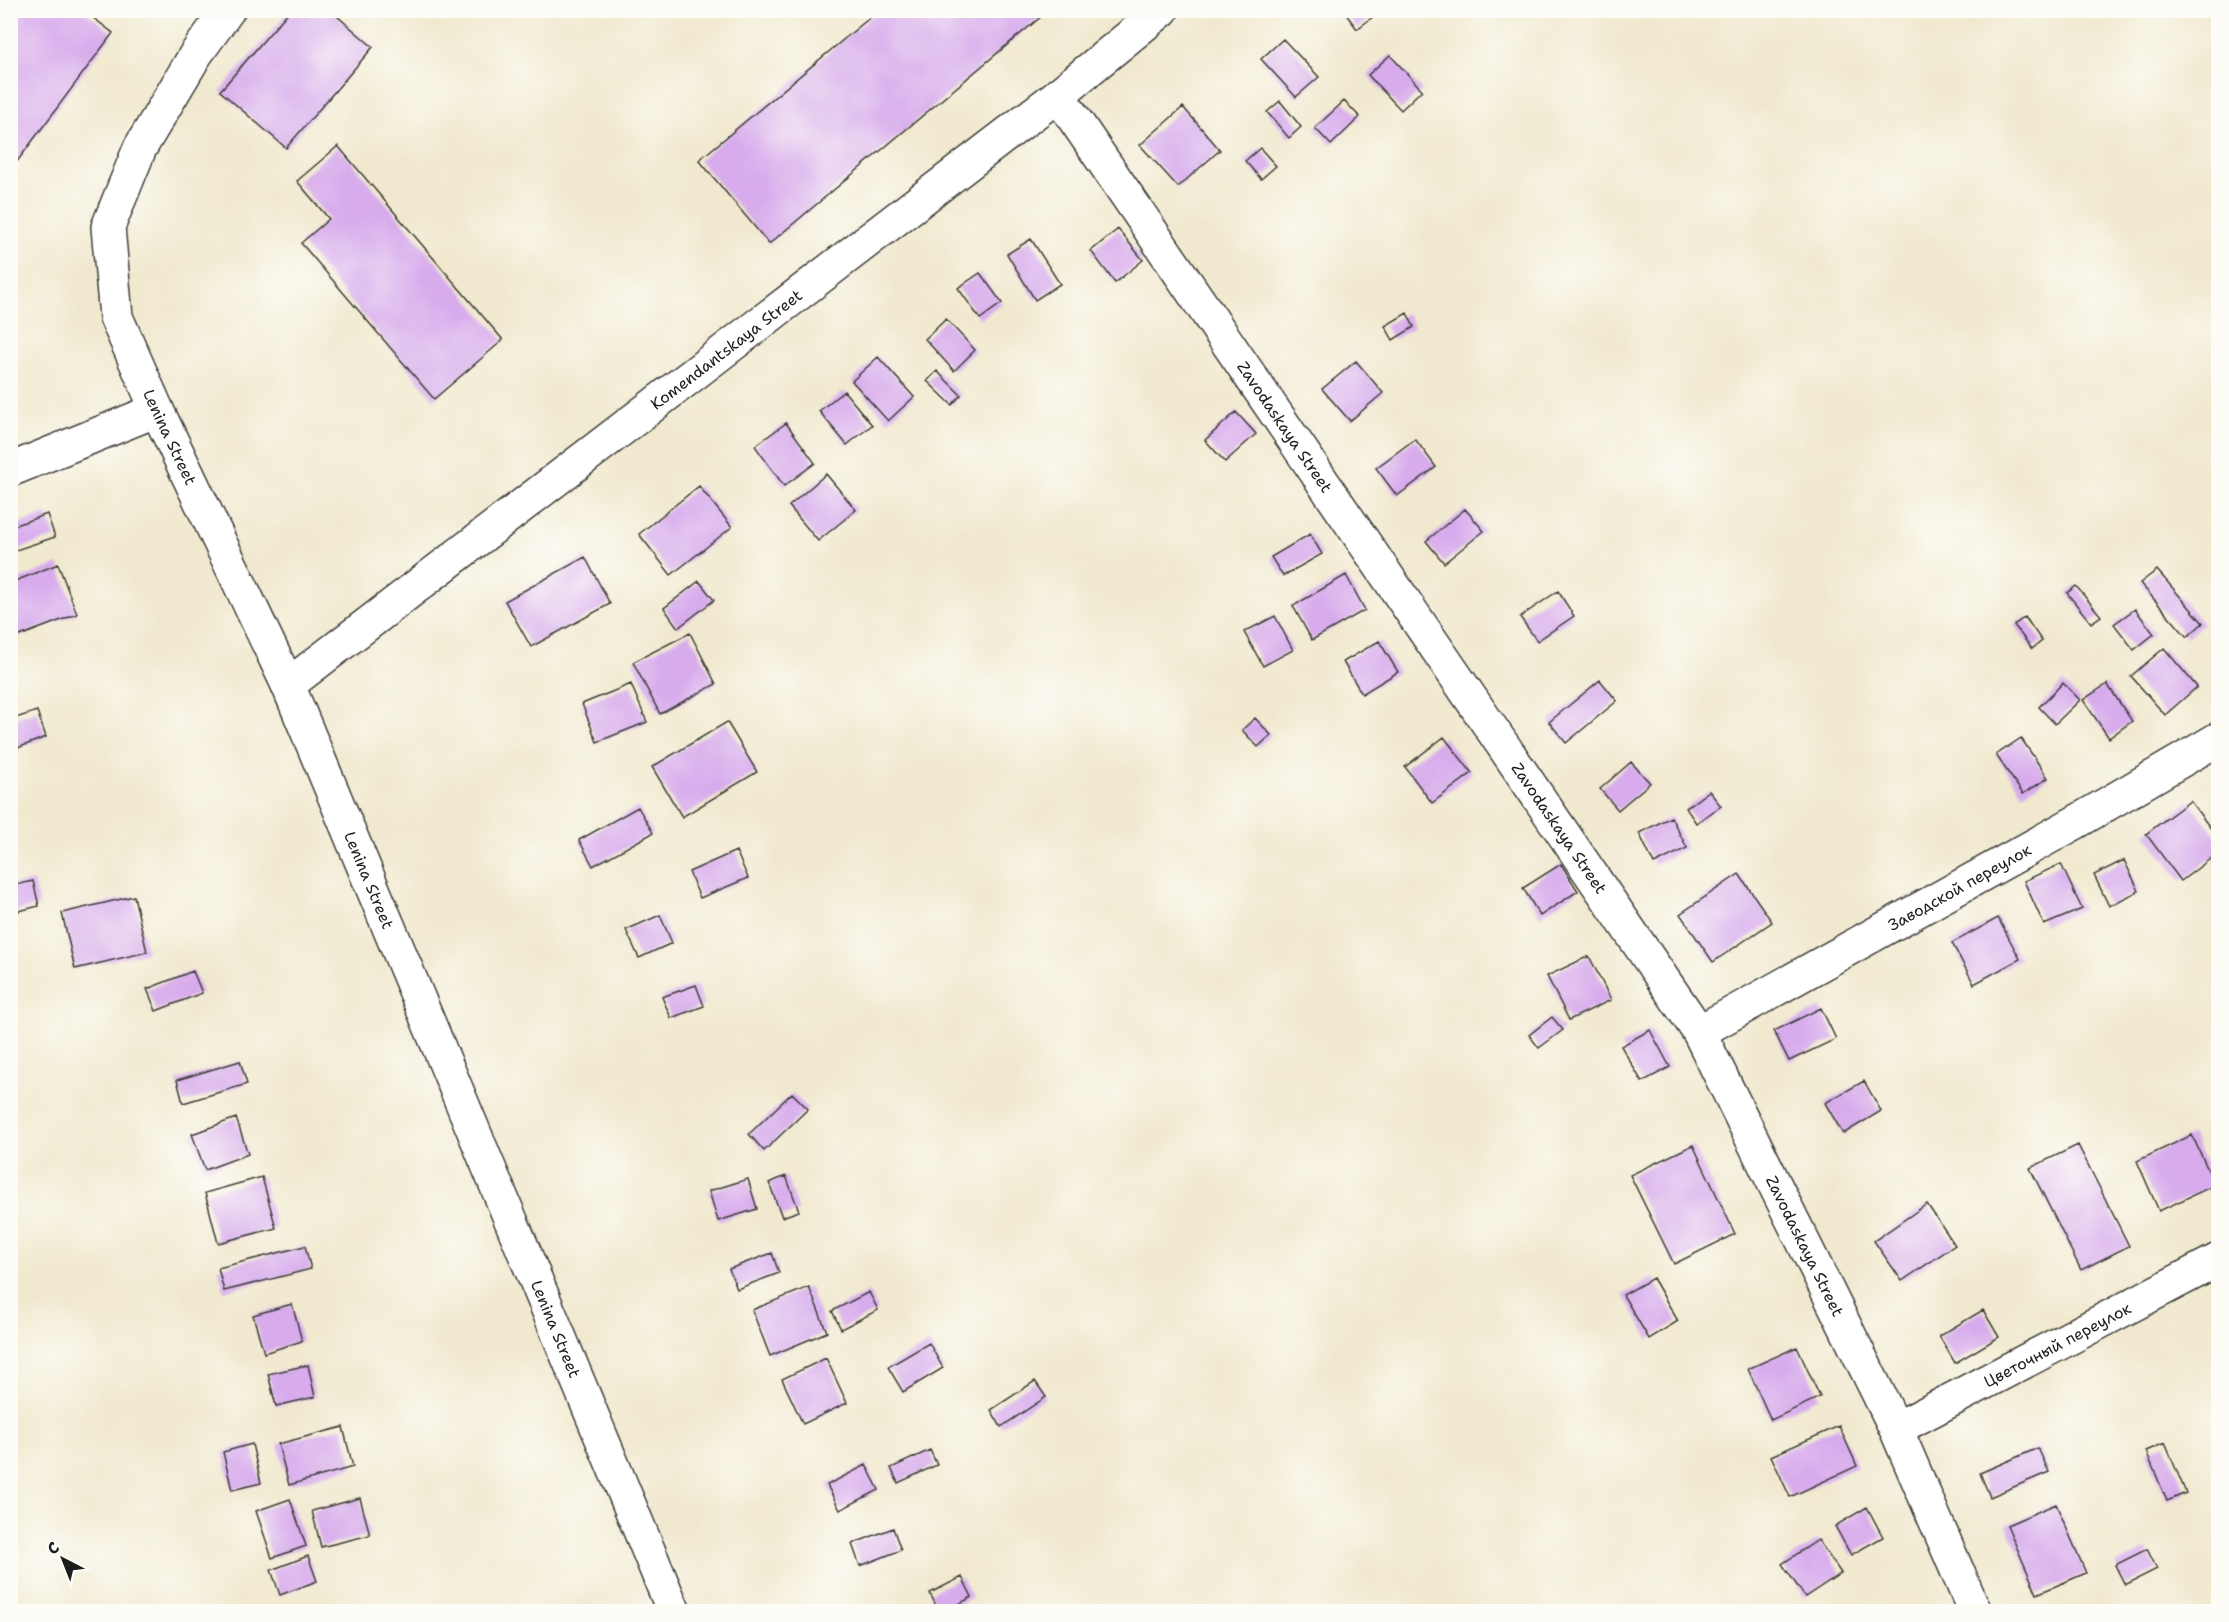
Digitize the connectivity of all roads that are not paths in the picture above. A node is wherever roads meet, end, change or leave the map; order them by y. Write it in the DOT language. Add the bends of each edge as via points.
graph roads {
  1 [pos="228,10"];
  2 [pos="1162,10"];
  3 [pos="1058,95"];
  4 [pos="157,410"];
  5 [pos="10,470"];
  6 [pos="288,685"];
  7 [pos="2218,739"];
  8 [pos="1699,1032"];
  9 [pos="2218,1260"];
  10 [pos="1896,1430"];
  11 [pos="674,1611"];
  12 [pos="1975,1611"];
  1 -- 4 [label="street, Lenina Street" via="196,54 140,148 108,227 116,317"];
  2 -- 3 [label="street, Komendantskaya Street"];
  3 -- 6 [label="street, Komendantskaya Street"];
  3 -- 8 [label="street, Zavodaskaya Street"];
  4 -- 5 [label="street"];
  4 -- 6 [label="street, Lenina Street"];
  6 -- 11 [label="street, Lenina Street"];
  7 -- 8 [label="street, Заводской переулок"];
  8 -- 10 [label="street, Zavodaskaya Street"];
  9 -- 10 [label="street, Цветочный переулок"];
  10 -- 12 [label="street, Zavodaskaya Street"];
}
